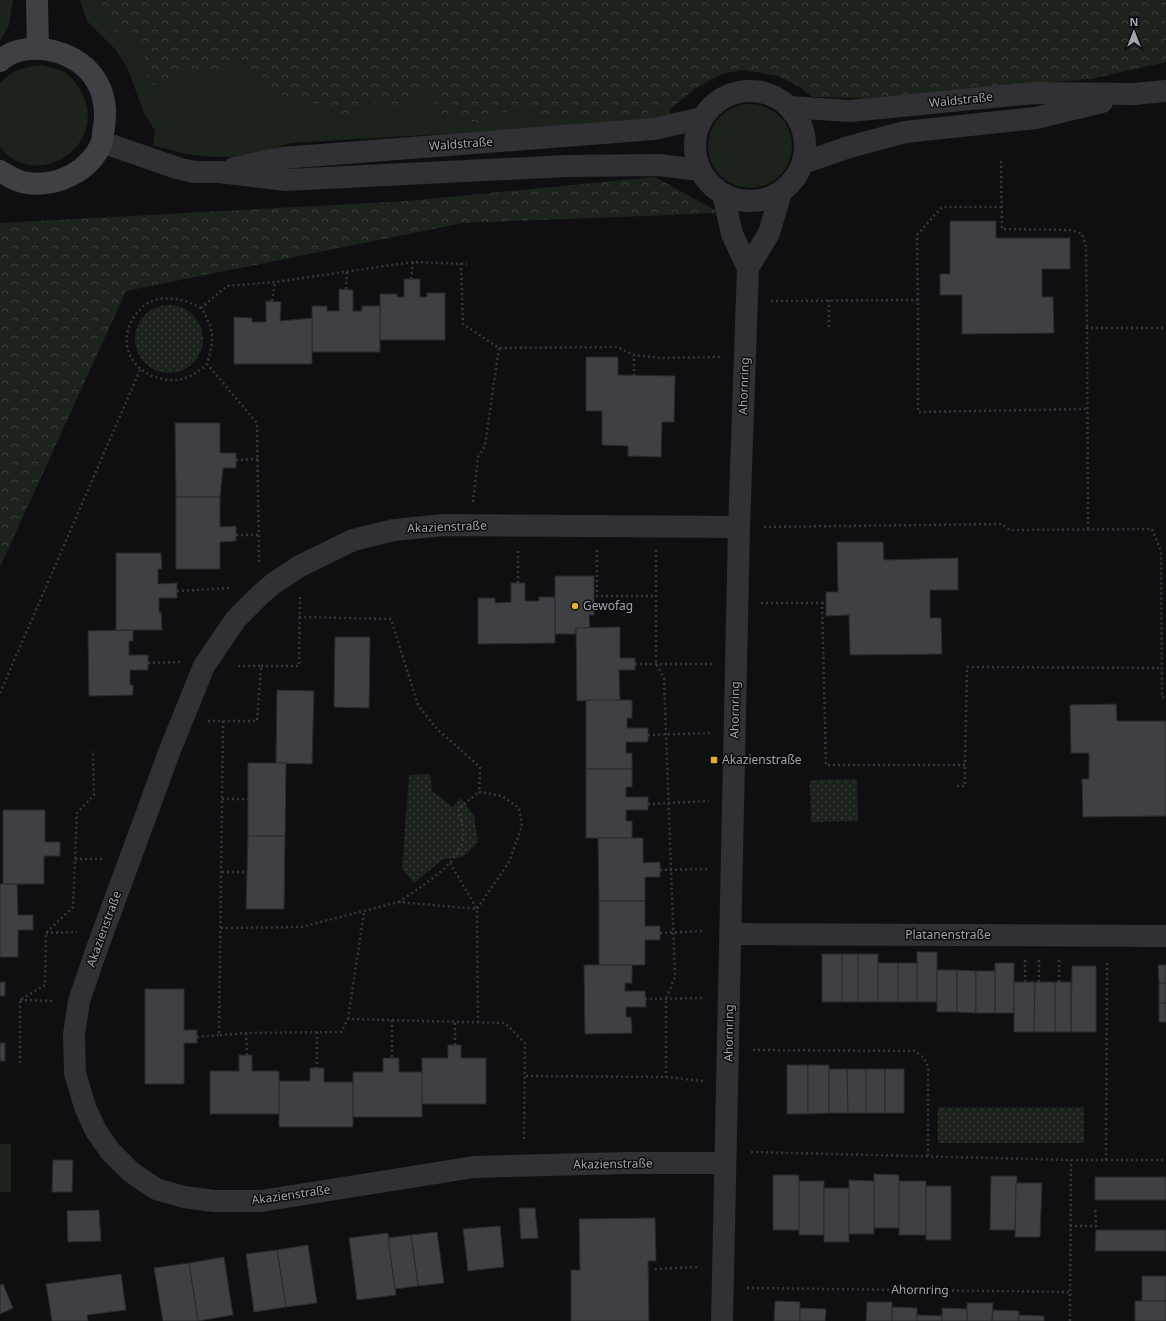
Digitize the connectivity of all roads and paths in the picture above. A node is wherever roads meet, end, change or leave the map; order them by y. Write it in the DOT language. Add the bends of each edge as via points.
graph roads {
  1 [pos="37,0"];
  2 [pos="38,48"];
  3 [pos="0,61"];
  4 [pos="1166,91"];
  5 [pos="1134,94"];
  6 [pos="789,107"];
  7 [pos="702,118"];
  8 [pos="102,142"];
  9 [pos="1001,161"];
  10 [pos="803,163"];
  11 [pos="700,170"];
  12 [pos="0,171"];
  13 [pos="219,172"];
  14 [pos="781,192"];
  15 [pos="723,194"];
  16 [pos="1002,207"];
  17 [pos="413,262"];
  18 [pos="461,263"];
  19 [pos="467,264"];
  20 [pos="748,268"];
  21 [pos="347,272"];
  22 [pos="411,279"];
  23 [pos="275,282"];
  24 [pos="346,290"];
  25 [pos="829,300"];
  26 [pos="918,300"];
  27 [pos="272,301"];
  28 [pos="747,301"];
  29 [pos="201,308"];
  30 [pos="1087,328"];
  31 [pos="1166,328"];
  32 [pos="829,329"];
  33 [pos="499,348"];
  34 [pos="634,355"];
  35 [pos="744,357"];
  36 [pos="207,364"];
  37 [pos="140,370"];
  38 [pos="634,376"];
  39 [pos="1088,409"];
  40 [pos="258,459"];
  41 [pos="236,460"];
  42 [pos="471,525"];
  43 [pos="518,525"];
  44 [pos="597,526"];
  45 [pos="656,527"];
  46 [pos="739,528"];
  47 [pos="1088,529"];
  48 [pos="236,534"];
  49 [pos="259,534"];
  50 [pos="300,566"];
  51 [pos="518,583"];
  52 [pos="177,591"];
  53 [pos="656,596"];
  54 [pos="257,597"];
  55 [pos="738,603"];
  56 [pos="822,603"];
  57 [pos="826,603"];
  58 [pos="299,617"];
  59 [pos="736,663"];
  60 [pos="635,664"];
  61 [pos="656,664"];
  62 [pos="204,666"];
  63 [pos="261,666"];
  64 [pos="1160,668"];
  65 [pos="0,693"];
  66 [pos="1166,697"];
  67 [pos="182,720"];
  68 [pos="223,721"];
  69 [pos="735,732"];
  70 [pos="667,734"];
  71 [pos="648,735"];
  72 [pos="93,750"];
  73 [pos="966,766"];
  74 [pos="957,786"];
  75 [pos="479,792"];
  76 [pos="222,799"];
  77 [pos="248,799"];
  78 [pos="734,800"];
  79 [pos="669,803"];
  80 [pos="648,804"];
  81 [pos="450,863"];
  82 [pos="732,868"];
  83 [pos="660,870"];
  84 [pos="671,870"];
  85 [pos="222,872"];
  86 [pos="248,872"];
  87 [pos="400,902"];
  88 [pos="477,909"];
  89 [pos="364,912"];
  90 [pos="221,928"];
  91 [pos="674,932"];
  92 [pos="731,932"];
  93 [pos="660,933"];
  94 [pos="1107,936"];
  95 [pos="1166,936"];
  96 [pos="730,997"];
  97 [pos="646,999"];
  98 [pos="666,999"];
  99 [pos="20,1000"];
  100 [pos="79,1001"];
  101 [pos="348,1019"];
  102 [pos="392,1020"];
  103 [pos="455,1022"];
  104 [pos="478,1022"];
  105 [pos="317,1032"];
  106 [pos="246,1033"];
  107 [pos="219,1035"];
  108 [pos="197,1037"];
  109 [pos="455,1045"];
  110 [pos="729,1049"];
  111 [pos="247,1055"];
  112 [pos="392,1058"];
  113 [pos="20,1063"];
  114 [pos="317,1068"];
  115 [pos="526,1076"];
  116 [pos="666,1077"];
  117 [pos="728,1085"];
  118 [pos="928,1156"];
  119 [pos="726,1157"];
  120 [pos="1071,1160"];
  121 [pos="1106,1160"];
  122 [pos="1166,1160"];
  123 [pos="524,1165"];
  124 [pos="1095,1208"];
  125 [pos="1070,1226"];
  126 [pos="723,1266"];
  127 [pos="656,1269"];
  128 [pos="722,1288"];
  129 [pos="1070,1292"];
  130 [pos="722,1321"];
  131 [pos="1070,1321"];
  1 -- 2 [label="main road"];
  2 -- 3 [label="main road" via="17,52"];
  2 -- 8 [label="main road" via="65,53 85,66 98,83 107,111"];
  4 -- 5 [label="street, Waldstraße"];
  5 -- 6 [label="street, Waldstraße" via="1034,93 850,111"];
  5 -- 10 [label="street, Waldstraße" via="1036,118 905,132 849,146"];
  6 -- 7 [label="street, Waldstraße" via="772,96 753,91 733,94 715,103"];
  6 -- 10 [label="street, Waldstraße" via="804,133"];
  7 -- 11 [label="street, Waldstraße" via="696,135 695,153"];
  7 -- 13 [label="street, Waldstraße" via="654,129 282,158"];
  8 -- 12 [label="main road" via="93,158 76,173 50,184 27,184"];
  8 -- 13 [label="street, Waldstraße" via="176,168 194,172"];
  9 -- 16 [label="path"];
  10 -- 14 [label="street, Waldstraße" via="794,180"];
  11 -- 13 [label="street, Waldstraße" via="659,165 567,166 286,180"];
  11 -- 15 [label="street, Waldstraße" via="710,184"];
  14 -- 15 [label="street, Waldstraße" via="767,199 752,202"];
  14 -- 20 [label="street, Ahornring" via="769,233"];
  15 -- 20 [label="street, Ahornring" via="732,234"];
  16 -- 26 [label="path" via="942,207 917,234"];
  16 -- 30 [label="path" via="1002,229 1072,230 1082,234 1086,246"];
  17 -- 18 [label="path"];
  17 -- 21 [label="path"];
  17 -- 22 [label="path"];
  18 -- 19 [label="path"];
  18 -- 33 [label="path" via="463,324"];
  20 -- 28 [label="street, Ahornring"];
  21 -- 23 [label="path"];
  21 -- 24 [label="path"];
  23 -- 27 [label="path"];
  23 -- 29 [label="path" via="227,286"];
  25 -- 26 [label="path"];
  25 -- 28 [label="path"];
  25 -- 32 [label="path"];
  26 -- 39 [label="path" via="918,412"];
  28 -- 35 [label="street, Ahornring"];
  29 -- 36 [label="path" via="210,322 213,344"];
  29 -- 37 [label="path" via="190,302 167,298 145,304 131,321 127,344 130,358"];
  30 -- 31 [label="path"];
  30 -- 39 [label="path"];
  33 -- 34 [label="path" via="617,347"];
  33 -- 42 [label="path" via="485,446 478,457"];
  34 -- 35 [label="path" via="660,358"];
  34 -- 38 [label="path"];
  35 -- 46 [label="street, Ahornring"];
  36 -- 37 [label="path" via="195,375 175,381 155,378"];
  36 -- 40 [label="path" via="257,423"];
  37 -- 65 [label="path"];
  39 -- 47 [label="path"];
  40 -- 41 [label="path"];
  40 -- 49 [label="path"];
  42 -- 43 [label="street, Akazienstraße"];
  42 -- 50 [label="street, Akazienstraße" via="394,530 353,540"];
  43 -- 44 [label="street, Akazienstraße"];
  43 -- 51 [label="path"];
  44 -- 45 [label="street, Akazienstraße"];
  44 -- 53 [label="path" via="596,596"];
  45 -- 46 [label="street, Akazienstraße"];
  45 -- 53 [label="path"];
  46 -- 47 [label="path" via="1001,524 1010,530"];
  46 -- 55 [label="street, Ahornring"];
  47 -- 64 [label="path" via="1152,529 1161,551"];
  48 -- 49 [label="path"];
  49 -- 54 [label="path"];
  50 -- 54 [label="street, Akazienstraße"];
  50 -- 58 [label="path"];
  52 -- 54 [label="path" via="237,588"];
  53 -- 61 [label="path"];
  54 -- 62 [label="street, Akazienstraße" via="236,618"];
  55 -- 56 [label="path"];
  55 -- 59 [label="street, Ahornring"];
  56 -- 57 [label="path"];
  56 -- 73 [label="path" via="826,765"];
  58 -- 63 [label="path" via="299,666"];
  58 -- 75 [label="path" via="391,619 418,705 437,728 480,767"];
  59 -- 61 [label="path"];
  59 -- 69 [label="street, Ahornring"];
  60 -- 61 [label="path"];
  61 -- 70 [label="path" via="664,678"];
  62 -- 63 [label="path"];
  62 -- 67 [label="street, Akazienstraße"];
  63 -- 68 [label="path" via="257,722"];
  64 -- 66 [label="path" via="1162,697"];
  64 -- 73 [label="path" via="967,667"];
  67 -- 68 [label="path"];
  67 -- 100 [label="street, Akazienstraße"];
  68 -- 76 [label="path"];
  69 -- 70 [label="path"];
  69 -- 78 [label="street, Ahornring"];
  70 -- 71 [label="path"];
  70 -- 79 [label="path"];
  72 -- 99 [label="path" via="94,795 76,813 73,907 46,933 45,985"];
  73 -- 74 [label="path" via="965,786"];
  75 -- 81 [label="path" via="458,809 464,838 459,852"];
  75 -- 88 [label="path" via="502,796 519,808 522,826 509,862"];
  76 -- 77 [label="path"];
  76 -- 85 [label="path"];
  78 -- 79 [label="path"];
  78 -- 82 [label="street, Ahornring"];
  79 -- 80 [label="path"];
  79 -- 84 [label="path"];
  81 -- 87 [label="path"];
  81 -- 88 [label="path"];
  82 -- 84 [label="path"];
  82 -- 92 [label="street, Ahornring"];
  83 -- 84 [label="path"];
  84 -- 91 [label="path"];
  85 -- 86 [label="path"];
  85 -- 90 [label="path"];
  87 -- 88 [label="path"];
  87 -- 89 [label="path"];
  88 -- 104 [label="path"];
  89 -- 90 [label="path" via="301,927"];
  89 -- 101 [label="path"];
  90 -- 107 [label="path"];
  91 -- 92 [label="path"];
  91 -- 93 [label="path"];
  91 -- 98 [label="path" via="675,977"];
  92 -- 94 [label="street, Platanenstraße"];
  92 -- 96 [label="street, Ahornring"];
  94 -- 95 [label="street, Platanenstraße"];
  94 -- 121 [label="path"];
  96 -- 98 [label="path"];
  96 -- 110 [label="street, Ahornring"];
  97 -- 98 [label="path"];
  98 -- 116 [label="path"];
  99 -- 100 [label="path"];
  99 -- 113 [label="path"];
  100 -- 123 [label="street, Akazienstraße" via="74,1035 74,1061 85,1107 96,1131 110,1151 131,1172 156,1189 184,1197 214,1201 262,1201 474,1167"];
  101 -- 102 [label="path"];
  101 -- 105 [label="path" via="341,1032"];
  102 -- 103 [label="path"];
  102 -- 112 [label="path"];
  103 -- 104 [label="path"];
  103 -- 109 [label="path"];
  104 -- 115 [label="path" via="505,1023 525,1044"];
  105 -- 106 [label="path"];
  105 -- 114 [label="path"];
  106 -- 107 [label="path"];
  106 -- 111 [label="path"];
  107 -- 108 [label="path"];
  110 -- 117 [label="street, Ahornring"];
  110 -- 118 [label="path" via="915,1051 924,1058 928,1067"];
  115 -- 116 [label="path"];
  115 -- 123 [label="path"];
  116 -- 117 [label="path"];
  117 -- 119 [label="street, Ahornring"];
  118 -- 119 [label="path"];
  118 -- 120 [label="path"];
  119 -- 123 [label="street, Akazienstraße"];
  119 -- 126 [label="street, Ahornring"];
  120 -- 121 [label="path"];
  120 -- 125 [label="path"];
  121 -- 122 [label="path"];
  124 -- 125 [label="path" via="1096,1226"];
  125 -- 129 [label="path"];
  126 -- 127 [label="path"];
  126 -- 128 [label="street, Ahornring"];
  128 -- 129 [label="path, Ahornring"];
  128 -- 130 [label="street, Ahornring"];
  129 -- 131 [label="path"];
}
